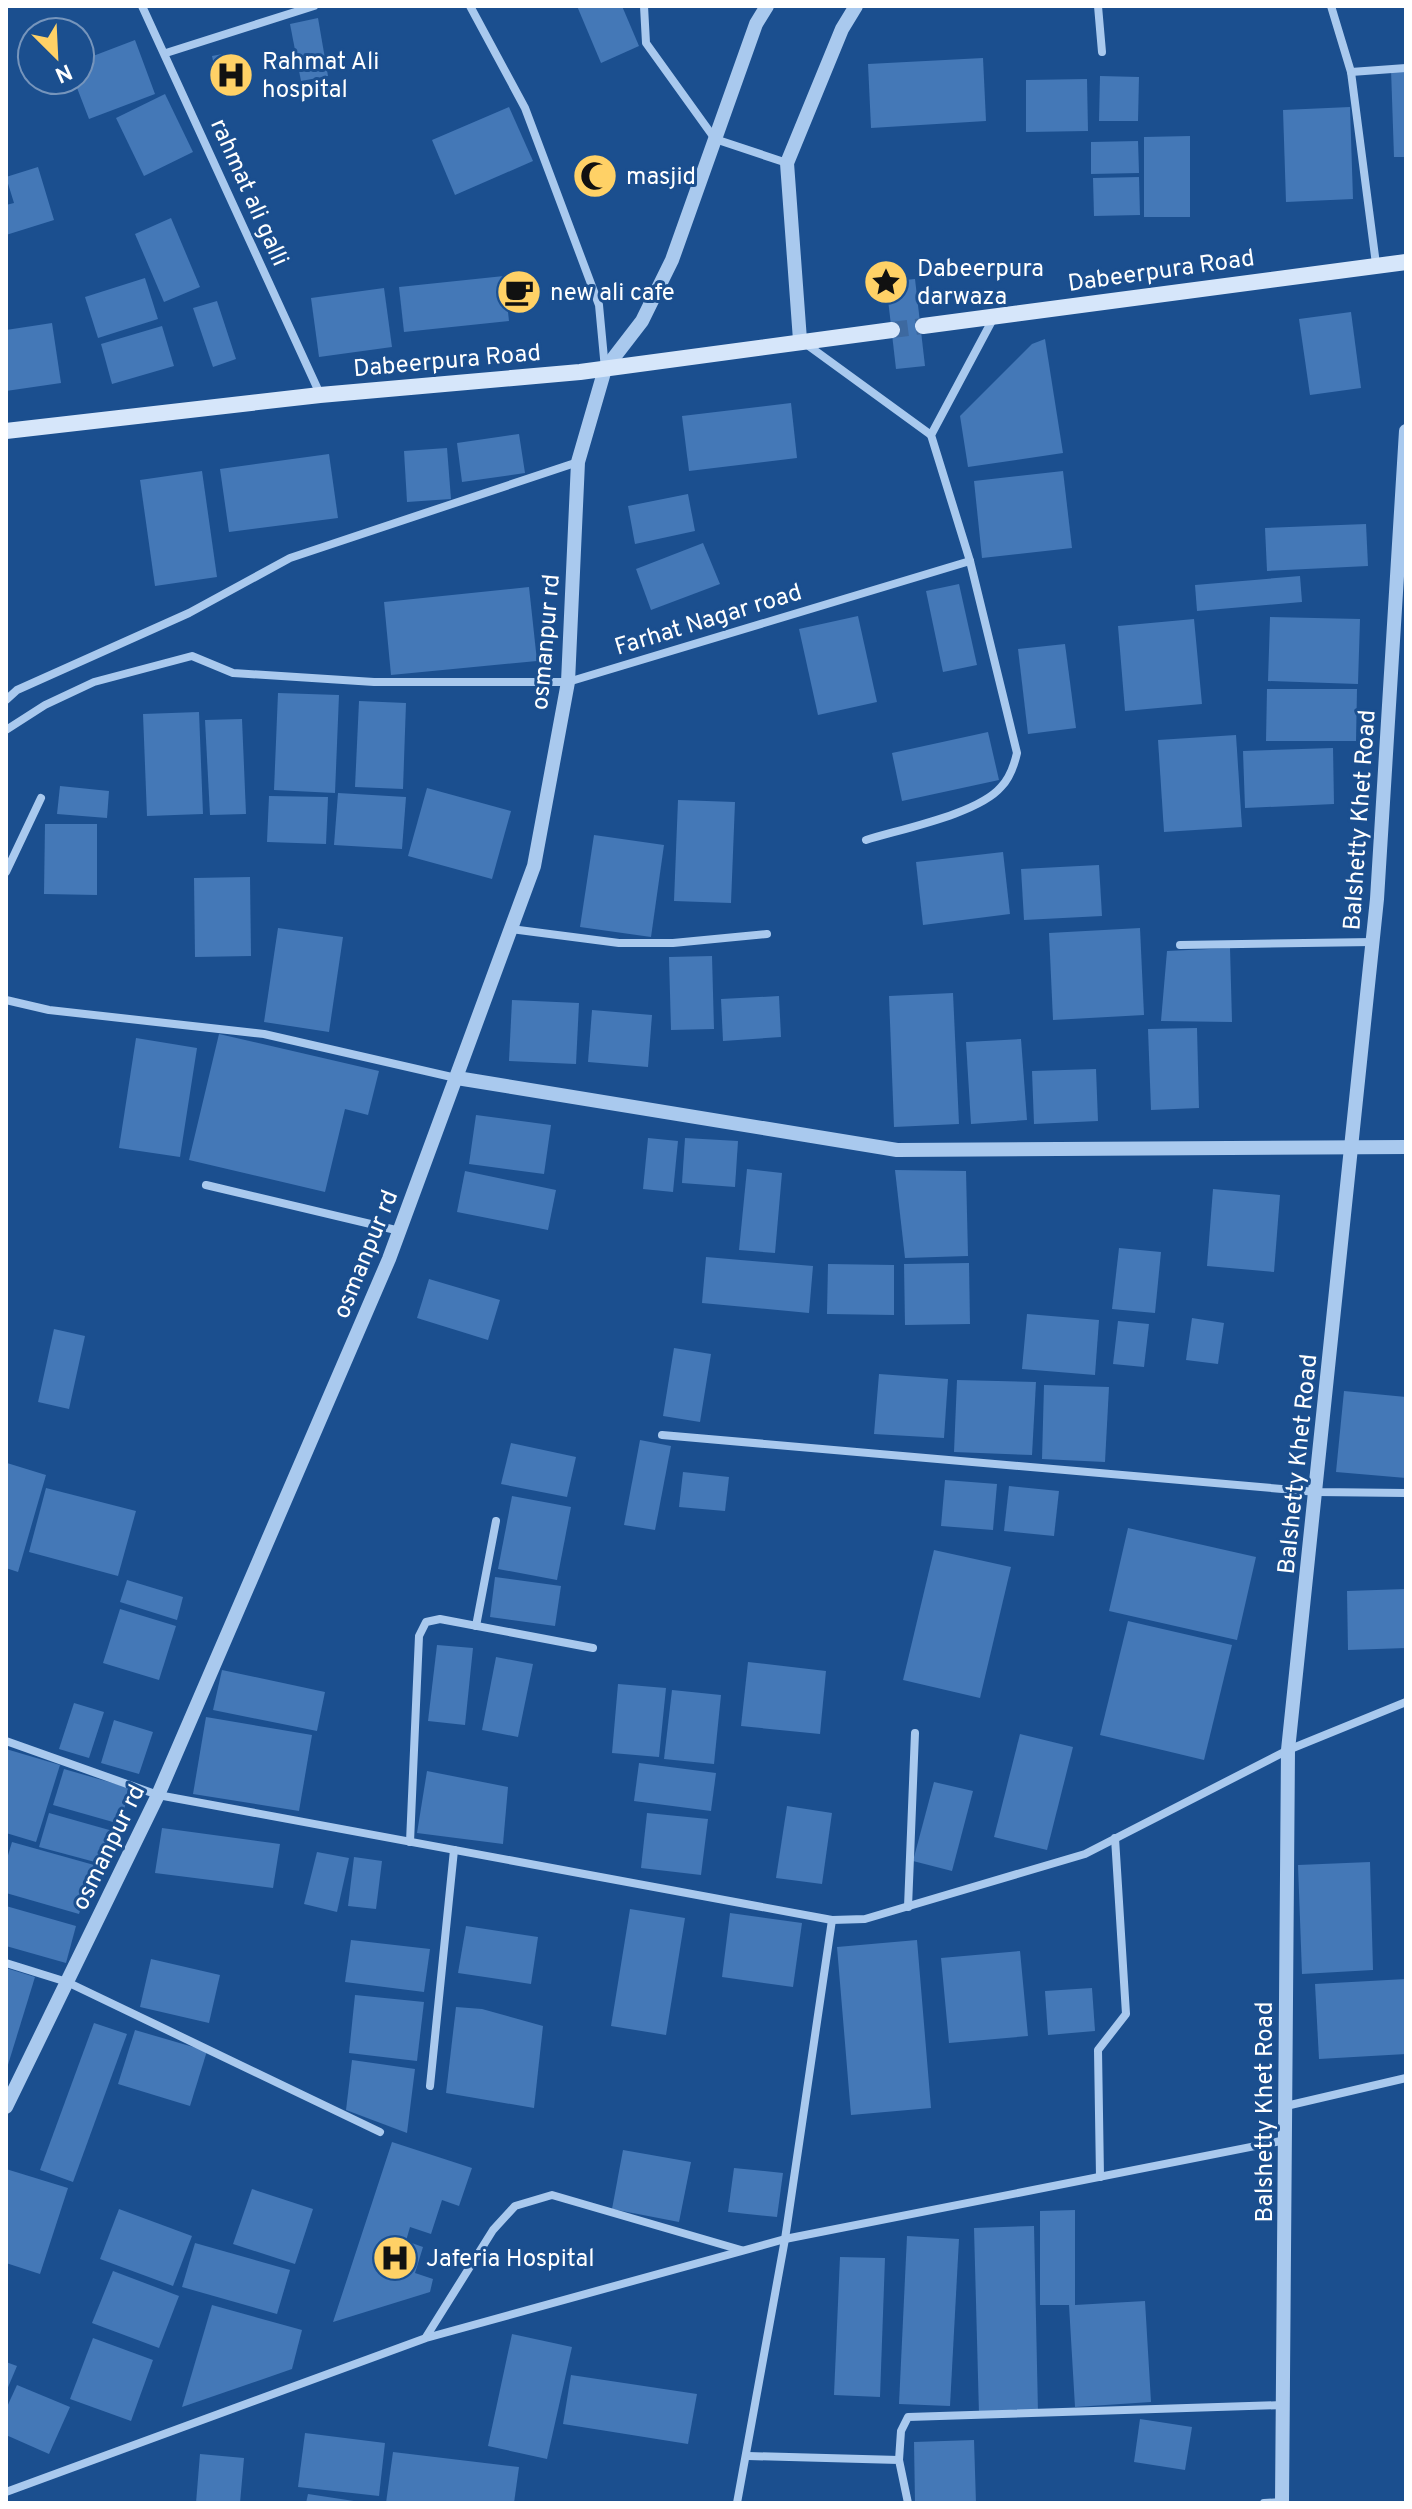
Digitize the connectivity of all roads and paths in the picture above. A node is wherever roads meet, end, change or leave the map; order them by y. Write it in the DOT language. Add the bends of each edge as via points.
graph roads {
  1 [pos="142,6"];
  2 [pos="314,6"];
  3 [pos="470,6"];
  4 [pos="644,6"];
  5 [pos="767,6"];
  6 [pos="856,6"];
  7 [pos="1098,6"];
  8 [pos="1331,6"];
  9 [pos="1102,52"];
  10 [pos="166,53"];
  11 [pos="1406,68"];
  12 [pos="1351,72"];
  13 [pos="715,139"];
  14 [pos="787,163"];
  15 [pos="1406,262"];
  16 [pos="1376,264"];
  17 [pos="994,317"];
  18 [pos="923,326"];
  19 [pos="892,330"];
  20 [pos="800,340"];
  21 [pos="605,369"];
  22 [pos="320,395"];
  23 [pos="6,431"];
  24 [pos="1406,431"];
  25 [pos="931,435"];
  26 [pos="578,462"];
  27 [pos="970,561"];
  28 [pos="568,682"];
  29 [pos="6,700"];
  30 [pos="6,730"];
  31 [pos="41,798"];
  32 [pos="866,840"];
  33 [pos="6,872"];
  34 [pos="511,929"];
  35 [pos="767,934"];
  36 [pos="1373,942"];
  37 [pos="1180,945"];
  38 [pos="6,1000"];
  39 [pos="457,1078"];
  40 [pos="1406,1147"];
  41 [pos="1352,1150"];
  42 [pos="206,1185"];
  43 [pos="400,1231"];
  44 [pos="662,1435"];
  45 [pos="1317,1492"];
  46 [pos="1406,1493"];
  47 [pos="496,1521"];
  48 [pos="476,1626"];
  49 [pos="593,1648"];
  50 [pos="1406,1702"];
  51 [pos="915,1733"];
  52 [pos="6,1741"];
  53 [pos="1288,1750"];
  54 [pos="158,1795"];
  55 [pos="1115,1838"];
  56 [pos="410,1842"];
  57 [pos="454,1850"];
  58 [pos="908,1907"];
  59 [pos="832,1920"];
  60 [pos="6,1963"];
  61 [pos="67,1982"];
  62 [pos="1406,2078"];
  63 [pos="430,2086"];
  64 [pos="1286,2106"];
  65 [pos="6,2107"];
  66 [pos="380,2132"];
  67 [pos="1286,2140"];
  68 [pos="1100,2177"];
  69 [pos="785,2239"];
  70 [pos="743,2250"];
  71 [pos="426,2338"];
  72 [pos="1283,2405"];
  73 [pos="748,2456"];
  74 [pos="899,2460"];
  75 [pos="6,2492"];
  76 [pos="1282,2502"];
  77 [pos="737,2503"];
  78 [pos="908,2503"];
  79 [pos="1264,2503"];
  1 -- 10 [label="street, rahmat ali galli"];
  2 -- 10 [label="street"];
  3 -- 21 [label="street" via="525,108 594,291"];
  4 -- 13 [label="street" via="646,43"];
  5 -- 13 [label="street"];
  6 -- 14 [label="street"];
  7 -- 9 [label="street"];
  8 -- 12 [label="street"];
  10 -- 22 [label="street, rahmat ali galli"];
  11 -- 12 [label="street"];
  12 -- 16 [label="street"];
  13 -- 14 [label="street"];
  13 -- 21 [label="street" via="672,260 642,321"];
  14 -- 20 [label="street"];
  15 -- 16 [label="main road, Dabeerpura Road"];
  16 -- 17 [label="main road, Dabeerpura Road"];
  17 -- 18 [label="main road, Dabeerpura Road"];
  17 -- 25 [label="street"];
  19 -- 20 [label="main road, Dabeerpura Road"];
  20 -- 21 [label="main road, Dabeerpura Road"];
  20 -- 25 [label="street"];
  21 -- 22 [label="main road, Dabeerpura Road"];
  21 -- 26 [label="street, osmanpur rd"];
  22 -- 23 [label="main road, Dabeerpura Road"];
  24 -- 36 [label="street, Balshetty Khet Road"];
  25 -- 27 [label="street"];
  26 -- 28 [label="street, osmanpur rd"];
  26 -- 29 [label="street" via="290,558 189,613 17,690"];
  27 -- 28 [label="street, Farhat Nagar road"];
  27 -- 32 [label="street" via="1017,753 1013,770 1000,789 976,804"];
  28 -- 30 [label="street, Farhat Nagar road" via="374,682 233,673 192,656 94,682"];
  28 -- 34 [label="street, osmanpur rd" via="534,866"];
  31 -- 33 [label="street"];
  34 -- 35 [label="street" via="619,943"];
  34 -- 39 [label="street, osmanpur rd"];
  36 -- 37 [label="street"];
  36 -- 41 [label="street, Balshetty Khet Road"];
  38 -- 39 [label="street" via="49,1010 264,1034"];
  39 -- 41 [label="street" via="897,1150"];
  39 -- 43 [label="street, osmanpur rd"];
  40 -- 41 [label="street"];
  41 -- 45 [label="street, Balshetty Khet Road"];
  42 -- 43 [label="street"];
  43 -- 54 [label="street, osmanpur rd"];
  44 -- 45 [label="street"];
  45 -- 46 [label="street"];
  45 -- 53 [label="street, Balshetty Khet Road"];
  47 -- 48 [label="street"];
  48 -- 49 [label="street"];
  48 -- 56 [label="street" via="440,1619 426,1622 419,1636"];
  50 -- 53 [label="street"];
  51 -- 58 [label="street"];
  52 -- 54 [label="street"];
  53 -- 55 [label="street"];
  53 -- 64 [label="street, Balshetty Khet Road"];
  54 -- 56 [label="street"];
  54 -- 61 [label="street, osmanpur rd"];
  55 -- 58 [label="street" via="1085,1854"];
  55 -- 68 [label="street" via="1126,2014 1098,2050"];
  56 -- 57 [label="street"];
  57 -- 59 [label="street"];
  57 -- 63 [label="street"];
  58 -- 59 [label="street" via="865,1919"];
  59 -- 69 [label="street"];
  60 -- 61 [label="street"];
  61 -- 65 [label="street, osmanpur rd"];
  61 -- 66 [label="street"];
  62 -- 64 [label="street"];
  64 -- 67 [label="street, Balshetty Khet Road"];
  67 -- 68 [label="street"];
  67 -- 72 [label="street, Balshetty Khet Road"];
  68 -- 69 [label="street"];
  69 -- 70 [label="street"];
  69 -- 73 [label="street"];
  70 -- 71 [label="street"];
  70 -- 71 [label="street" via="552,2195 515,2206 493,2230"];
  71 -- 75 [label="street"];
  72 -- 74 [label="street" via="908,2417"];
  72 -- 76 [label="street, Balshetty Khet Road"];
  73 -- 74 [label="street"];
  73 -- 77 [label="street"];
  74 -- 78 [label="street"];
  76 -- 79 [label="street"];
}
